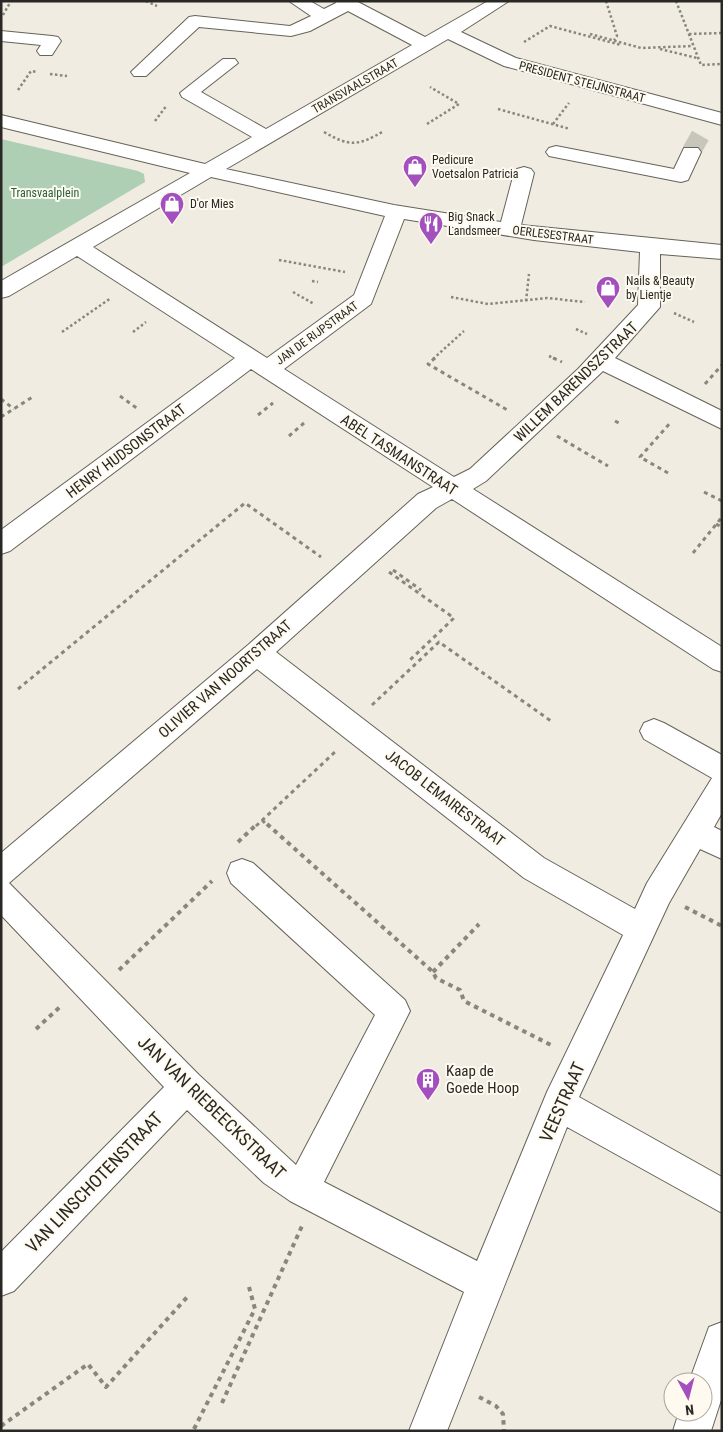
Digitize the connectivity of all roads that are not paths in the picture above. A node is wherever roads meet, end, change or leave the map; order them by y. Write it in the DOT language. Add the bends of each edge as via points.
graph roads {
  1 [pos="297,1"];
  2 [pos="501,1"];
  3 [pos="335,7"];
  4 [pos="272,30"];
  5 [pos="448,32"];
  6 [pos="1,36"];
  7 [pos="426,45"];
  8 [pos="46,51"];
  9 [pos="140,72"];
  10 [pos="1,121"];
  11 [pos="712,121"];
  12 [pos="267,138"];
  13 [pos="556,152"];
  14 [pos="691,152"];
  15 [pos="210,170"];
  16 [pos="524,173"];
  17 [pos="397,211"];
  18 [pos="509,230"];
  19 [pos="650,246"];
  20 [pos="78,247"];
  21 [pos="722,252"];
  22 [pos="1,291"];
  23 [pos="601,360"];
  24 [pos="259,364"];
  25 [pos="722,421"];
  26 [pos="450,488"];
  27 [pos="1,544"];
  28 [pos="257,653"];
  29 [pos="722,661"];
  30 [pos="654,731"];
  31 [pos="722,769"];
  32 [pos="722,786"];
  33 [pos="694,831"];
  34 [pos="722,846"];
  35 [pos="238,860"];
  36 [pos="1,872"];
  37 [pos="1,894"];
  38 [pos="641,929"];
  39 [pos="187,1087"];
  40 [pos="559,1104"];
  41 [pos="310,1193"];
  42 [pos="722,1196"];
  43 [pos="1,1278"];
  44 [pos="486,1284"];
  45 [pos="722,1340"];
  46 [pos="711,1372"];
  47 [pos="428,1431"];
  1 -- 3 [label="street"];
  2 -- 5 [label="street, TRANSVAALSTRAAT"];
  3 -- 4 [label="street" via="300,29"];
  3 -- 7 [label="street"];
  4 -- 9 [label="street" via="195,21"];
  4 -- 12 [label="street" via="237,53 189,93"];
  5 -- 7 [label="street, TRANSVAALSTRAAT"];
  5 -- 11 [label="street, PRESIDENT STEIJNSTRAAT" via="510,62"];
  6 -- 8 [label="street" via="52,41"];
  7 -- 12 [label="street, TRANSVAALSTRAAT"];
  10 -- 15 [label="street"];
  12 -- 15 [label="street, TRANSVAALSTRAAT"];
  13 -- 14 [label="street" via="681,176"];
  15 -- 17 [label="street, OERLESESTRAAT"];
  15 -- 20 [label="street"];
  16 -- 18 [label="street"];
  17 -- 18 [label="street, OERLESESTRAAT"];
  17 -- 24 [label="street, JAN DE RIJPSTRAAT" via="361,302"];
  18 -- 19 [label="street, OERLESESTRAAT"];
  19 -- 21 [label="street, OERLESESTRAAT"];
  19 -- 23 [label="street, WILLEM BARENDSZSTRAAT" via="649,307"];
  20 -- 22 [label="street"];
  20 -- 24 [label="street, ABEL TASMANSTRAAT"];
  23 -- 25 [label="street"];
  23 -- 26 [label="street, WILLEM BARENDSZSTRAAT" via="478,475"];
  24 -- 26 [label="street, ABEL TASMANSTRAAT"];
  24 -- 27 [label="street, HENRY HUDSONSTRAAT"];
  26 -- 28 [label="street, OLIVIER VAN NOORTSTRAAT" via="427,501"];
  26 -- 29 [label="street, ABEL TASMANSTRAAT"];
  28 -- 36 [label="street, OLIVIER VAN NOORTSTRAAT"];
  28 -- 38 [label="street, JACOB LEMAIRESTRAAT" via="534,868"];
  30 -- 31 [label="street"];
  32 -- 33 [label="street, VEESTRAAT"];
  33 -- 34 [label="street"];
  33 -- 38 [label="street, VEESTRAAT"];
  35 -- 41 [label="street" via="394,1010"];
  37 -- 39 [label="street, JAN VAN RIEBEECKSTRAAT"];
  38 -- 40 [label="street, VEESTRAAT"];
  39 -- 41 [label="street, JAN VAN RIEBEECKSTRAAT" via="276,1171"];
  39 -- 43 [label="street, VAN LINSCHOTENSTRAAT"];
  40 -- 42 [label="street"];
  40 -- 44 [label="street, VEESTRAAT"];
  41 -- 44 [label="street, JAN VAN RIEBEECKSTRAAT"];
  44 -- 47 [label="street, VEESTRAAT"];
  45 -- 46 [label="street"];
}
